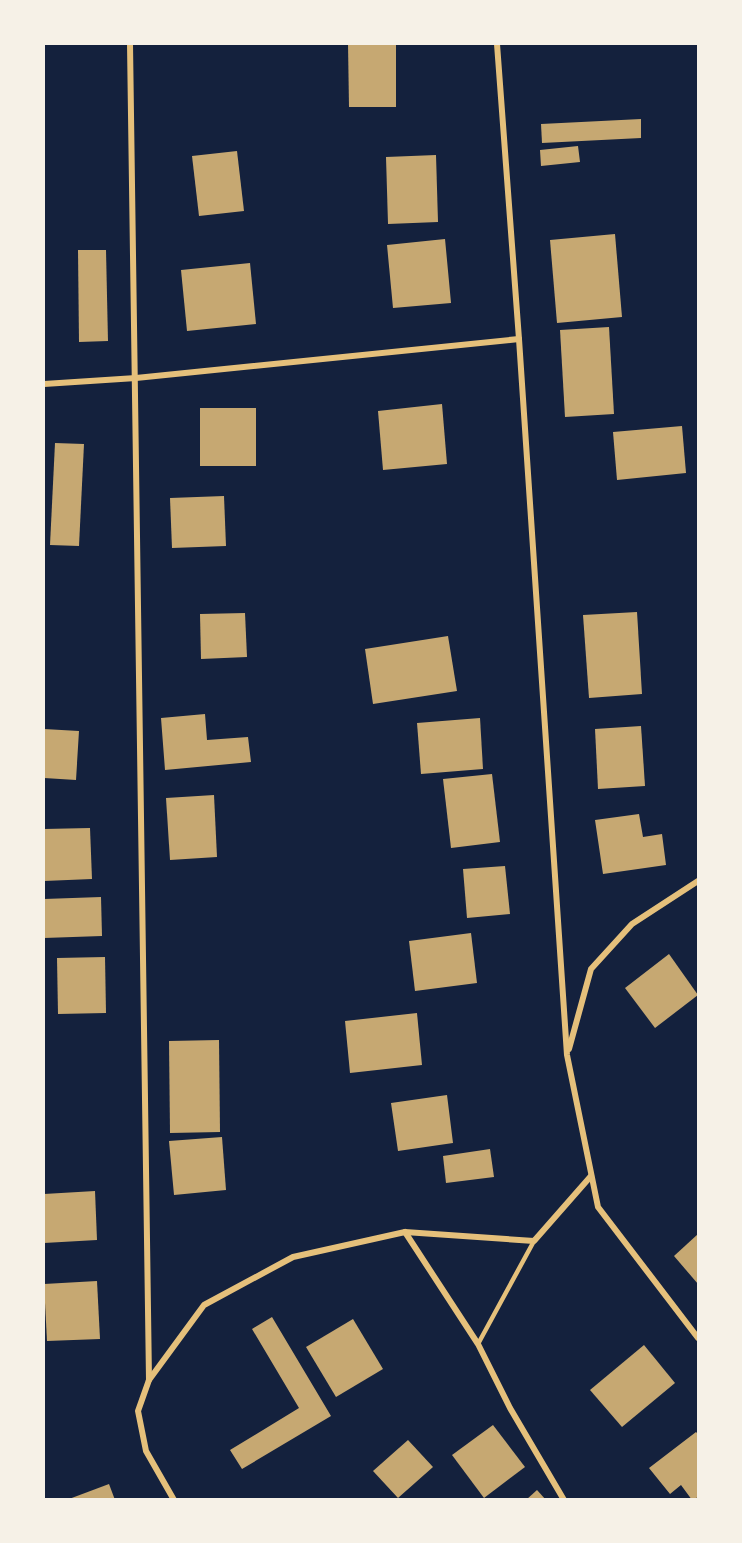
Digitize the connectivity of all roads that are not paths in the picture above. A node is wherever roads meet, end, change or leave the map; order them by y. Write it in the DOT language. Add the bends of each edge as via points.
graph roads {
  1 [pos="130,44"];
  2 [pos="497,44"];
  3 [pos="519,339"];
  4 [pos="136,378"];
  5 [pos="44,384"];
  6 [pos="699,881"];
  7 [pos="567,1055"];
  8 [pos="591,1176"];
  9 [pos="405,1232"];
  10 [pos="534,1241"];
  11 [pos="699,1338"];
  12 [pos="478,1344"];
  13 [pos="149,1380"];
  14 [pos="174,1500"];
  15 [pos="564,1500"];
  1 -- 4 [label="street"];
  2 -- 3 [label="street"];
  3 -- 4 [label="street"];
  3 -- 7 [label="street"];
  4 -- 5 [label="street"];
  4 -- 13 [label="street"];
  6 -- 7 [label="street" via="632,924 591,969"];
  7 -- 8 [label="street"];
  8 -- 10 [label="street"];
  8 -- 11 [label="street" via="598,1207"];
  9 -- 10 [label="street"];
  9 -- 12 [label="street"];
  9 -- 13 [label="street" via="293,1257 204,1305"];
  10 -- 12 [label="lane"];
  12 -- 15 [label="street"];
  13 -- 14 [label="street" via="138,1411 146,1452"];
}
